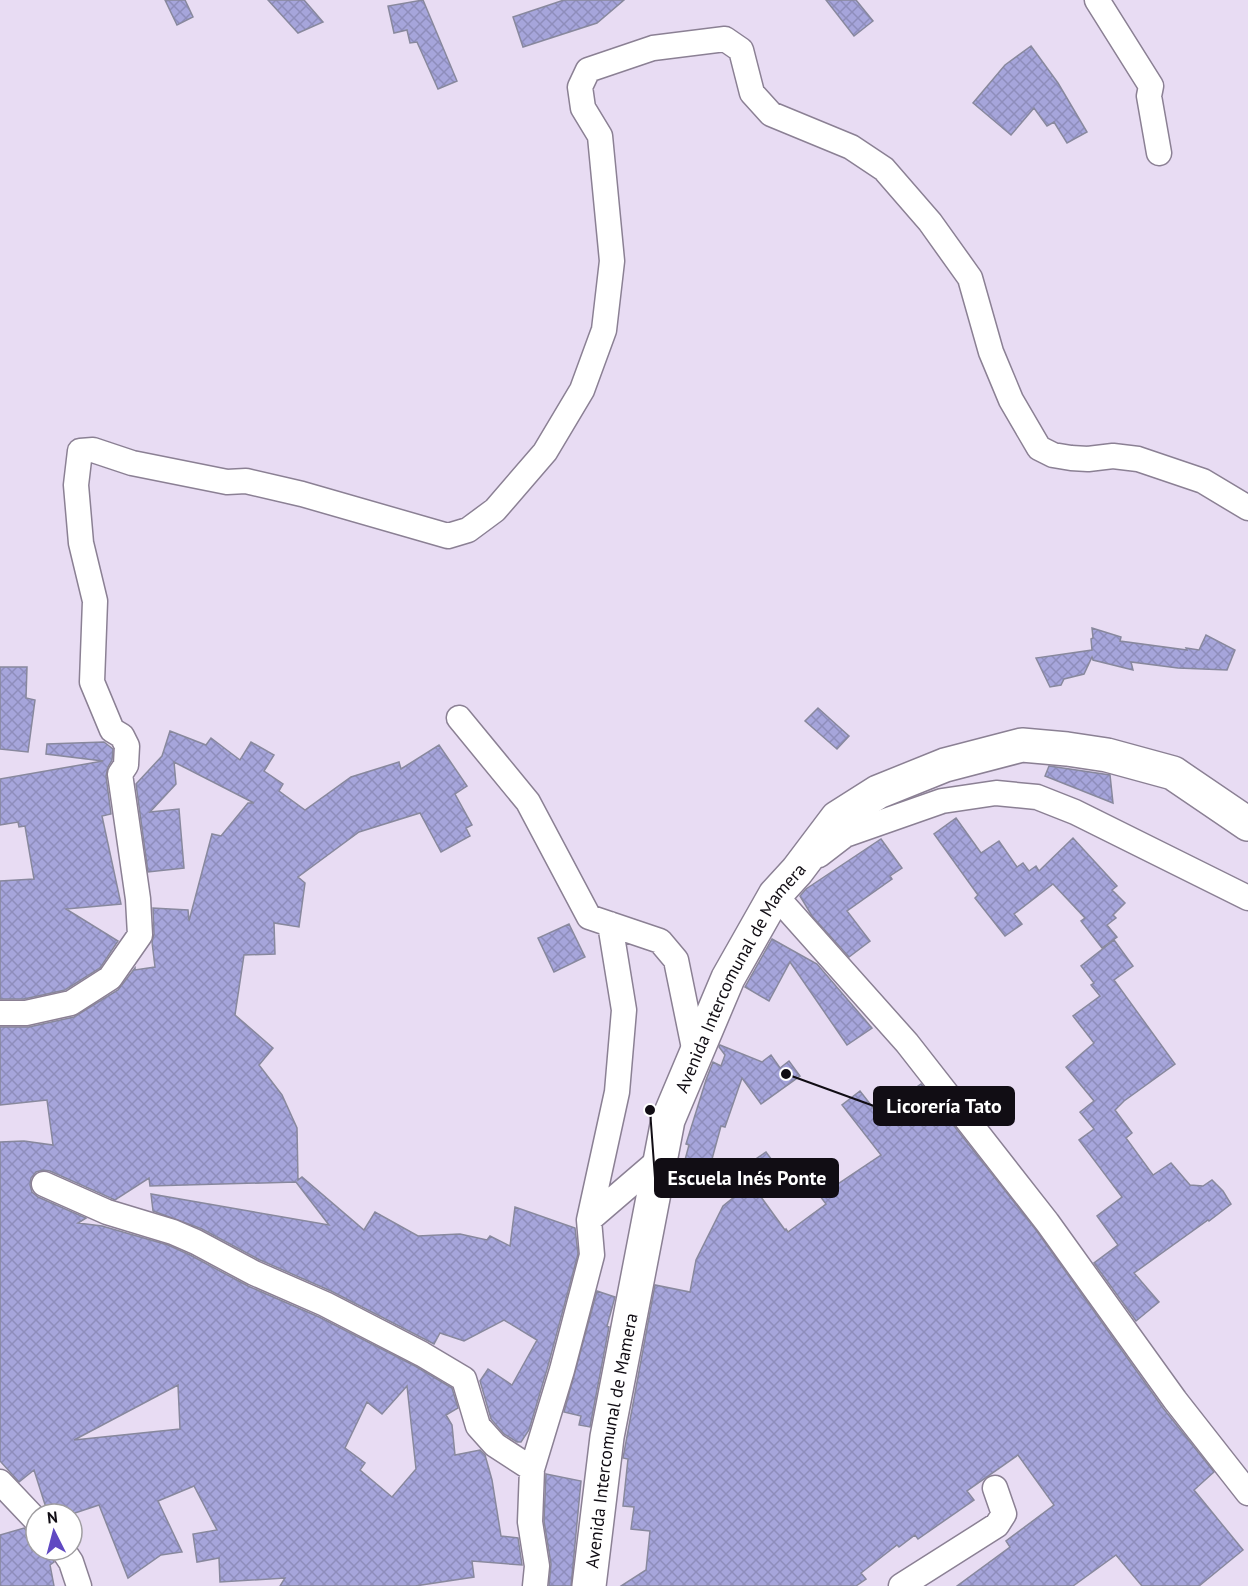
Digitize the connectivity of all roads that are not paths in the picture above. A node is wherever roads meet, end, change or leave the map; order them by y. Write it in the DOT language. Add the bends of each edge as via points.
graph roads {
  1 [pos="1097,0"];
  2 [pos="1159,153"];
  3 [pos="1248,507"];
  4 [pos="459,718"];
  5 [pos="1248,824"];
  6 [pos="797,871"];
  7 [pos="775,895"];
  8 [pos="1248,898"];
  9 [pos="610,924"];
  10 [pos="0,1013"];
  11 [pos="695,1053"];
  12 [pos="660,1159"];
  13 [pos="44,1184"];
  14 [pos="589,1221"];
  15 [pos="532,1469"];
  16 [pos="0,1482"];
  17 [pos="995,1488"];
  18 [pos="1248,1493"];
  19 [pos="24,1507"];
  20 [pos="71,1562"];
  21 [pos="79,1586"];
  22 [pos="535,1586"];
  23 [pos="589,1586"];
  24 [pos="901,1586"];
  1 -- 2 [label="street" via="1151,86 1149,96"];
  3 -- 10 [label="street" via="1203,481 1138,459 1071,458 1053,455 1039,447 1011,400 991,352 970,278 930,222 884,169 851,147 771,114 752,93 741,50 725,39 653,48 588,70 580,87 583,108 600,136 612,261 604,330 582,390 545,452 495,510 468,530 448,536 246,481 227,482 132,463 93,450 80,451 76,485 81,543 95,601 92,682 112,730 122,736 127,746 126,765 120,774 140,935 110,978 71,1003 26,1013"];
  4 -- 9 [label="street" via="528,802 589,917"];
  5 -- 6 [label="street, Avenida Intercomunal de Mamera" via="1173,773 1107,755 1022,745 945,765 878,792 837,818"];
  6 -- 7 [label="street, Avenida Intercomunal de Mamera"];
  6 -- 8 [label="street" via="845,835 942,801 996,793 1037,797 1076,812"];
  7 -- 11 [label="street, Avenida Intercomunal de Mamera" via="728,978"];
  7 -- 18 [label="street" via="907,1043 1047,1222 1175,1400"];
  9 -- 11 [label="street" via="660,941 676,960"];
  9 -- 14 [label="street" via="624,1010 617,1092"];
  11 -- 12 [label="street, Avenida Intercomunal de Mamera" via="668,1119"];
  12 -- 14 [label="street"];
  12 -- 23 [label="street, Avenida Intercomunal de Mamera" via="607,1437"];
  13 -- 15 [label="street" via="107,1212 196,1242 325,1304 464,1379 478,1426 495,1445"];
  14 -- 15 [label="street" via="592,1255"];
  15 -- 22 [label="street" via="530,1522 537,1566"];
  16 -- 19 [label="street"];
  17 -- 24 [label="street" via="1004,1514 997,1525"];
  20 -- 21 [label="street"];
}
